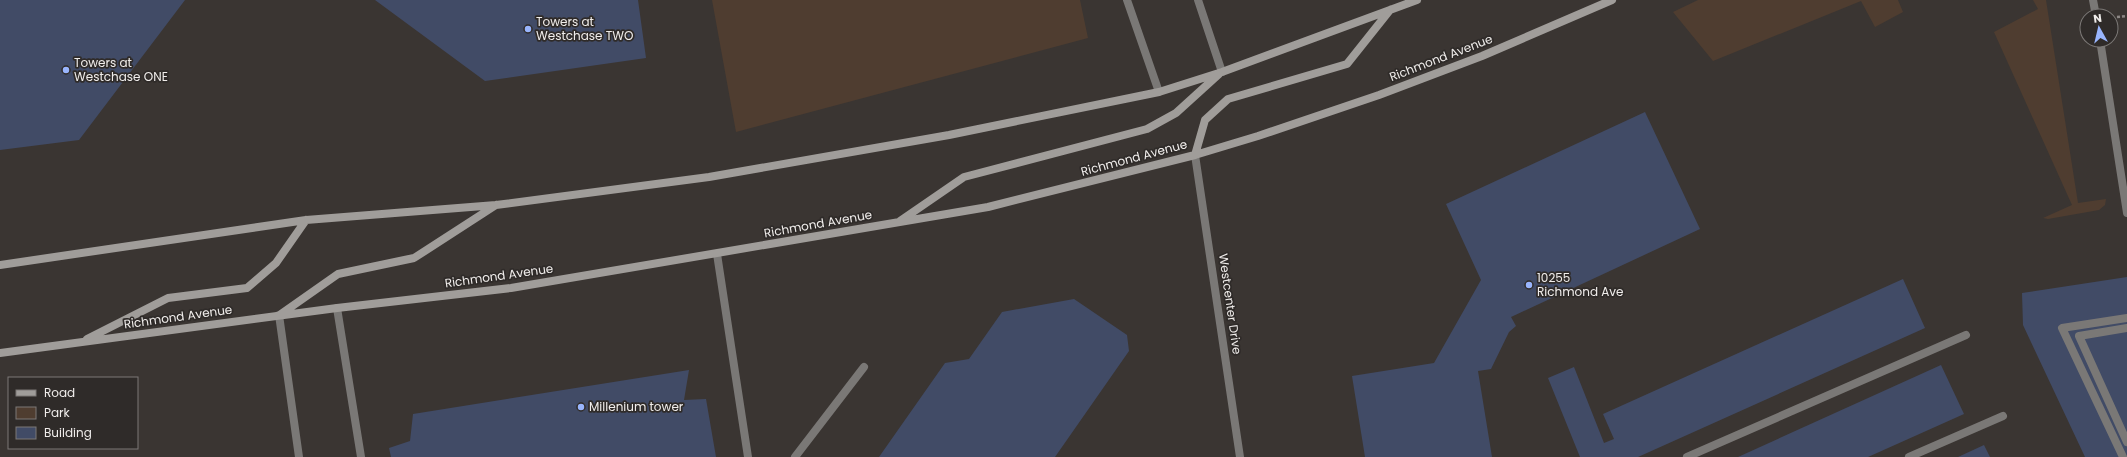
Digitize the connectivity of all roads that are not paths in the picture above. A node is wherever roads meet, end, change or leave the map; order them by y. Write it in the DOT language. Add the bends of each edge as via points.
graph roads {
  1 [pos="1127,0"];
  2 [pos="1198,0"];
  3 [pos="1612,0"];
  4 [pos="1413,1"];
  5 [pos="1391,10"];
  6 [pos="2101,48"];
  7 [pos="1222,72"];
  8 [pos="1159,92"];
  9 [pos="1195,155"];
  10 [pos="496,205"];
  11 [pos="2127,213"];
  12 [pos="306,220"];
  13 [pos="898,222"];
  14 [pos="717,254"];
  15 [pos="0,265"];
  16 [pos="337,308"];
  17 [pos="279,315"];
  18 [pos="2127,318"];
  19 [pos="2127,328"];
  20 [pos="1966,336"];
  21 [pos="81,342"];
  22 [pos="0,353"];
  23 [pos="864,367"];
  24 [pos="2003,416"];
  25 [pos="2127,442"];
  26 [pos="300,457"];
  27 [pos="361,457"];
  28 [pos="748,457"];
  29 [pos="795,457"];
  30 [pos="1240,457"];
  31 [pos="1687,457"];
  32 [pos="1909,457"];
  33 [pos="2123,457"];
  1 -- 8 [label="street"];
  2 -- 7 [label="street"];
  3 -- 9 [label="main road, Richmond Avenue" via="1482,56 1379,95"];
  4 -- 5 [label="main road"];
  5 -- 7 [label="main road"];
  5 -- 9 [label="main road" via="1347,64 1228,99 1205,120"];
  6 -- 11 [label="street"];
  7 -- 8 [label="main road"];
  7 -- 13 [label="main road" via="1176,113 1147,129 964,177"];
  8 -- 10 [label="main road" via="949,135 709,178"];
  9 -- 13 [label="main road, Richmond Avenue" via="988,207"];
  9 -- 30 [label="street, Westcenter Drive"];
  10 -- 12 [label="main road"];
  10 -- 17 [label="main road" via="414,258 338,274"];
  12 -- 15 [label="main road"];
  12 -- 21 [label="main road" via="276,263 247,288 168,298"];
  13 -- 14 [label="main road, Richmond Avenue"];
  14 -- 16 [label="main road, Richmond Avenue" via="511,288"];
  14 -- 28 [label="street"];
  16 -- 17 [label="main road, Richmond Avenue"];
  16 -- 27 [label="street"];
  17 -- 21 [label="main road, Richmond Avenue"];
  17 -- 26 [label="street"];
  18 -- 33 [label="street" via="2062,328"];
  19 -- 25 [label="street" via="2079,336"];
  20 -- 31 [label="street"];
  21 -- 22 [label="main road, Richmond Avenue"];
  23 -- 29 [label="street"];
  24 -- 32 [label="street"];
}
